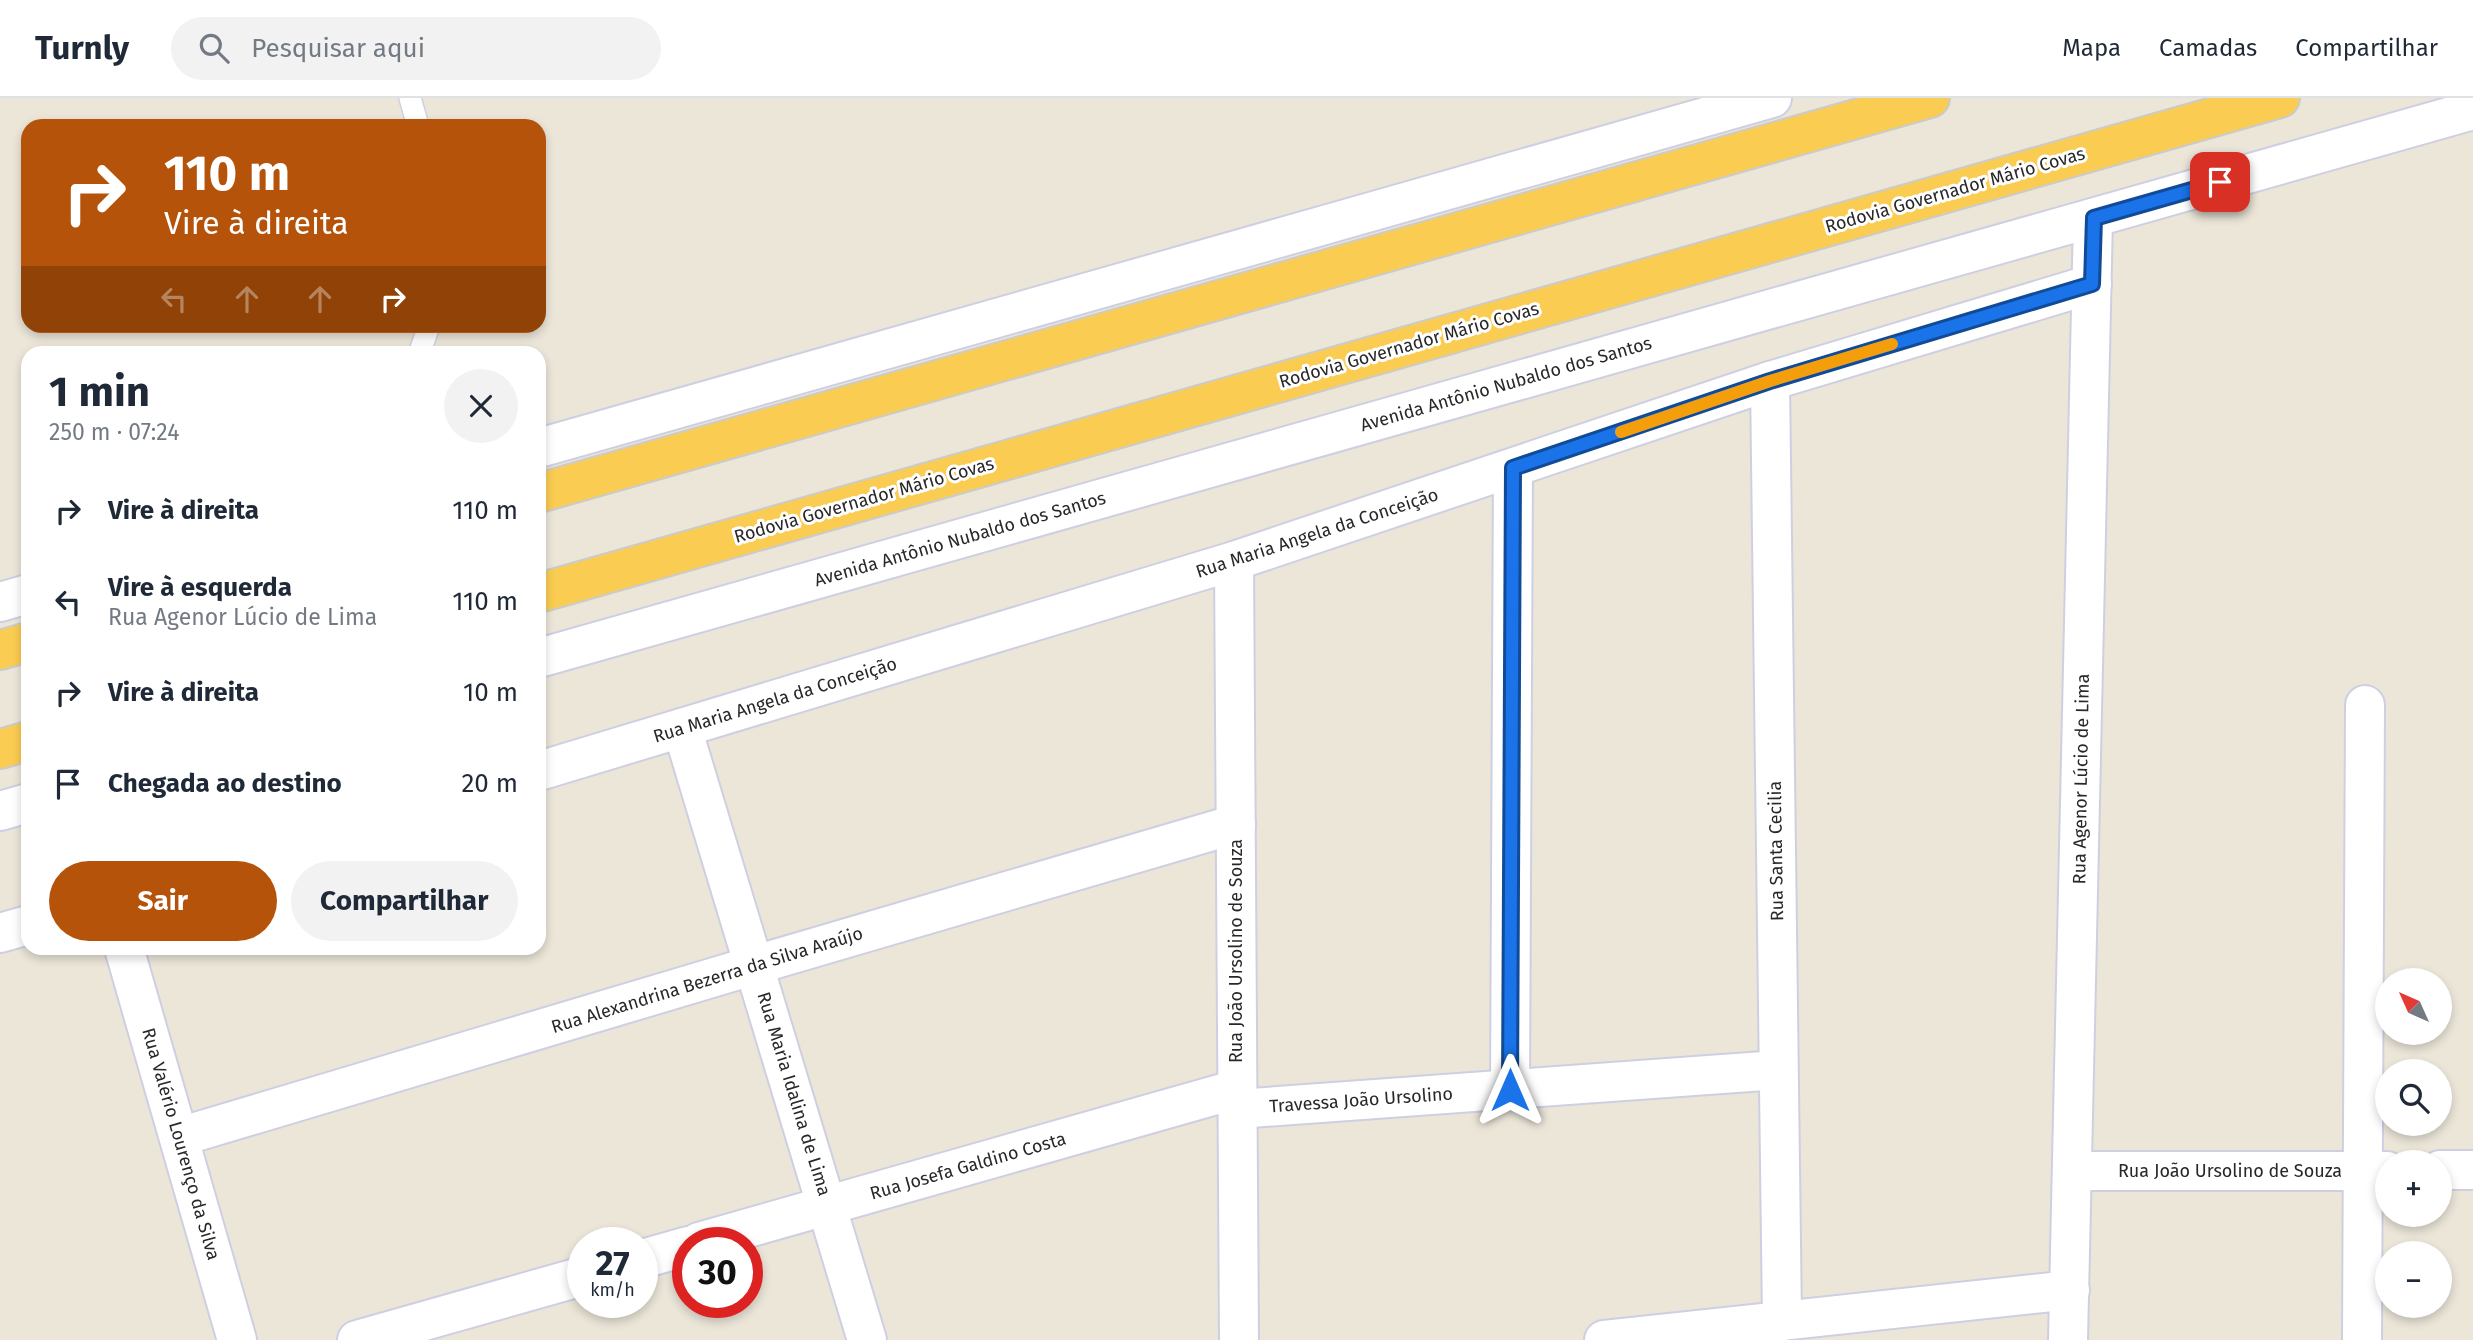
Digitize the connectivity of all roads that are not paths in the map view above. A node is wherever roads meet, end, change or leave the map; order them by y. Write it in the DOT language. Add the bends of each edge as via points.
graph roads {
  1 [pos="410,98"];
  2 [pos="1772,98"];
  3 [pos="1930,98"];
  4 [pos="2280,98"];
  5 [pos="2473,110"];
  6 [pos="416,119"];
  7 [pos="2094,218"];
  8 [pos="2092,284"];
  9 [pos="1770,381"];
  10 [pos="546,446"];
  11 [pos="1513,468"];
  12 [pos="546,491"];
  13 [pos="1234,561"];
  14 [pos="546,591"];
  15 [pos="21,596"];
  16 [pos="0,601"];
  17 [pos="21,644"];
  18 [pos="0,650"];
  19 [pos="546,656"];
  20 [pos="2365,705"];
  21 [pos="682,727"];
  22 [pos="21,743"];
  23 [pos="0,749"];
  24 [pos="546,769"];
  25 [pos="21,805"];
  26 [pos="0,811"];
  27 [pos="1236,824"];
  28 [pos="21,927"];
  29 [pos="0,933"];
  30 [pos="126,955"];
  31 [pos="755,965"];
  32 [pos="1778,1070"];
  33 [pos="1510,1090"];
  34 [pos="1237,1099"];
  35 [pos="179,1137"];
  36 [pos="2452,1170"];
  37 [pos="2473,1170"];
  38 [pos="2072,1171"];
  39 [pos="2375,1171"];
  40 [pos="828,1205"];
  41 [pos="751,1227"];
  42 [pos="567,1281"];
  43 [pos="2070,1290"];
  44 [pos="1782,1321"];
  45 [pos="237,1340"];
  46 [pos="358,1340"];
  47 [pos="867,1340"];
  48 [pos="1239,1340"];
  49 [pos="1604,1340"];
  50 [pos="2068,1340"];
  51 [pos="2362,1340"];
  1 -- 6 [label="lane"];
  2 -- 10 [label="street"];
  3 -- 12 [label="highway"];
  4 -- 14 [label="highway, Rodovia Governador Mário Covas"];
  5 -- 7 [label="street, Avenida Antônio Nubaldo dos Santos"];
  7 -- 8 [label="street, Rua Agenor Lúcio de Lima"];
  7 -- 19 [label="street, Avenida Antônio Nubaldo dos Santos"];
  8 -- 9 [label="street, Rua Maria Angela da Conceição"];
  8 -- 38 [label="street, Rua Agenor Lúcio de Lima"];
  9 -- 11 [label="street, Rua Maria Angela da Conceição"];
  9 -- 32 [label="street, Rua Santa Cecilia"];
  11 -- 13 [label="street, Rua Maria Angela da Conceição"];
  11 -- 33 [label="street"];
  13 -- 21 [label="street, Rua Maria Angela da Conceição"];
  13 -- 27 [label="street, Rua João Ursolino de Souza"];
  15 -- 16 [label="street"];
  17 -- 18 [label="highway"];
  20 -- 39 [label="street"];
  21 -- 24 [label="street, Rua Maria Angela da Conceição"];
  21 -- 31 [label="street, Rua Maria Idalina de Lima"];
  22 -- 23 [label="highway"];
  25 -- 26 [label="street"];
  27 -- 31 [label="street, Rua Alexandrina Bezerra da Silva Araújo"];
  27 -- 34 [label="street, Rua João Ursolino de Souza"];
  28 -- 29 [label="street"];
  30 -- 35 [label="street, Rua Valério Lourenço da Silva"];
  31 -- 35 [label="street, Rua Alexandrina Bezerra da Silva Araújo"];
  31 -- 40 [label="street, Rua Maria Idalina de Lima"];
  32 -- 33 [label="street, Travessa João Ursolino"];
  32 -- 44 [label="street, Rua Santa Cecilia"];
  33 -- 34 [label="street, Travessa João Ursolino"];
  34 -- 40 [label="street, Rua Josefa Galdino Costa"];
  34 -- 48 [label="street, Rua João Ursolino de Souza"];
  35 -- 45 [label="street, Rua Valério Lourenço da Silva"];
  36 -- 37 [label="street"];
  38 -- 39 [label="street, Rua João Ursolino de Souza"];
  38 -- 43 [label="street, Rua Agenor Lúcio de Lima"];
  39 -- 51 [label="street"];
  40 -- 41 [label="street, Rua Josefa Galdino Costa"];
  40 -- 47 [label="street, Rua Maria Idalina de Lima"];
  42 -- 46 [label="street"];
  43 -- 44 [label="street"];
  43 -- 50 [label="street, Rua Agenor Lúcio de Lima"];
  44 -- 49 [label="street"];
}
